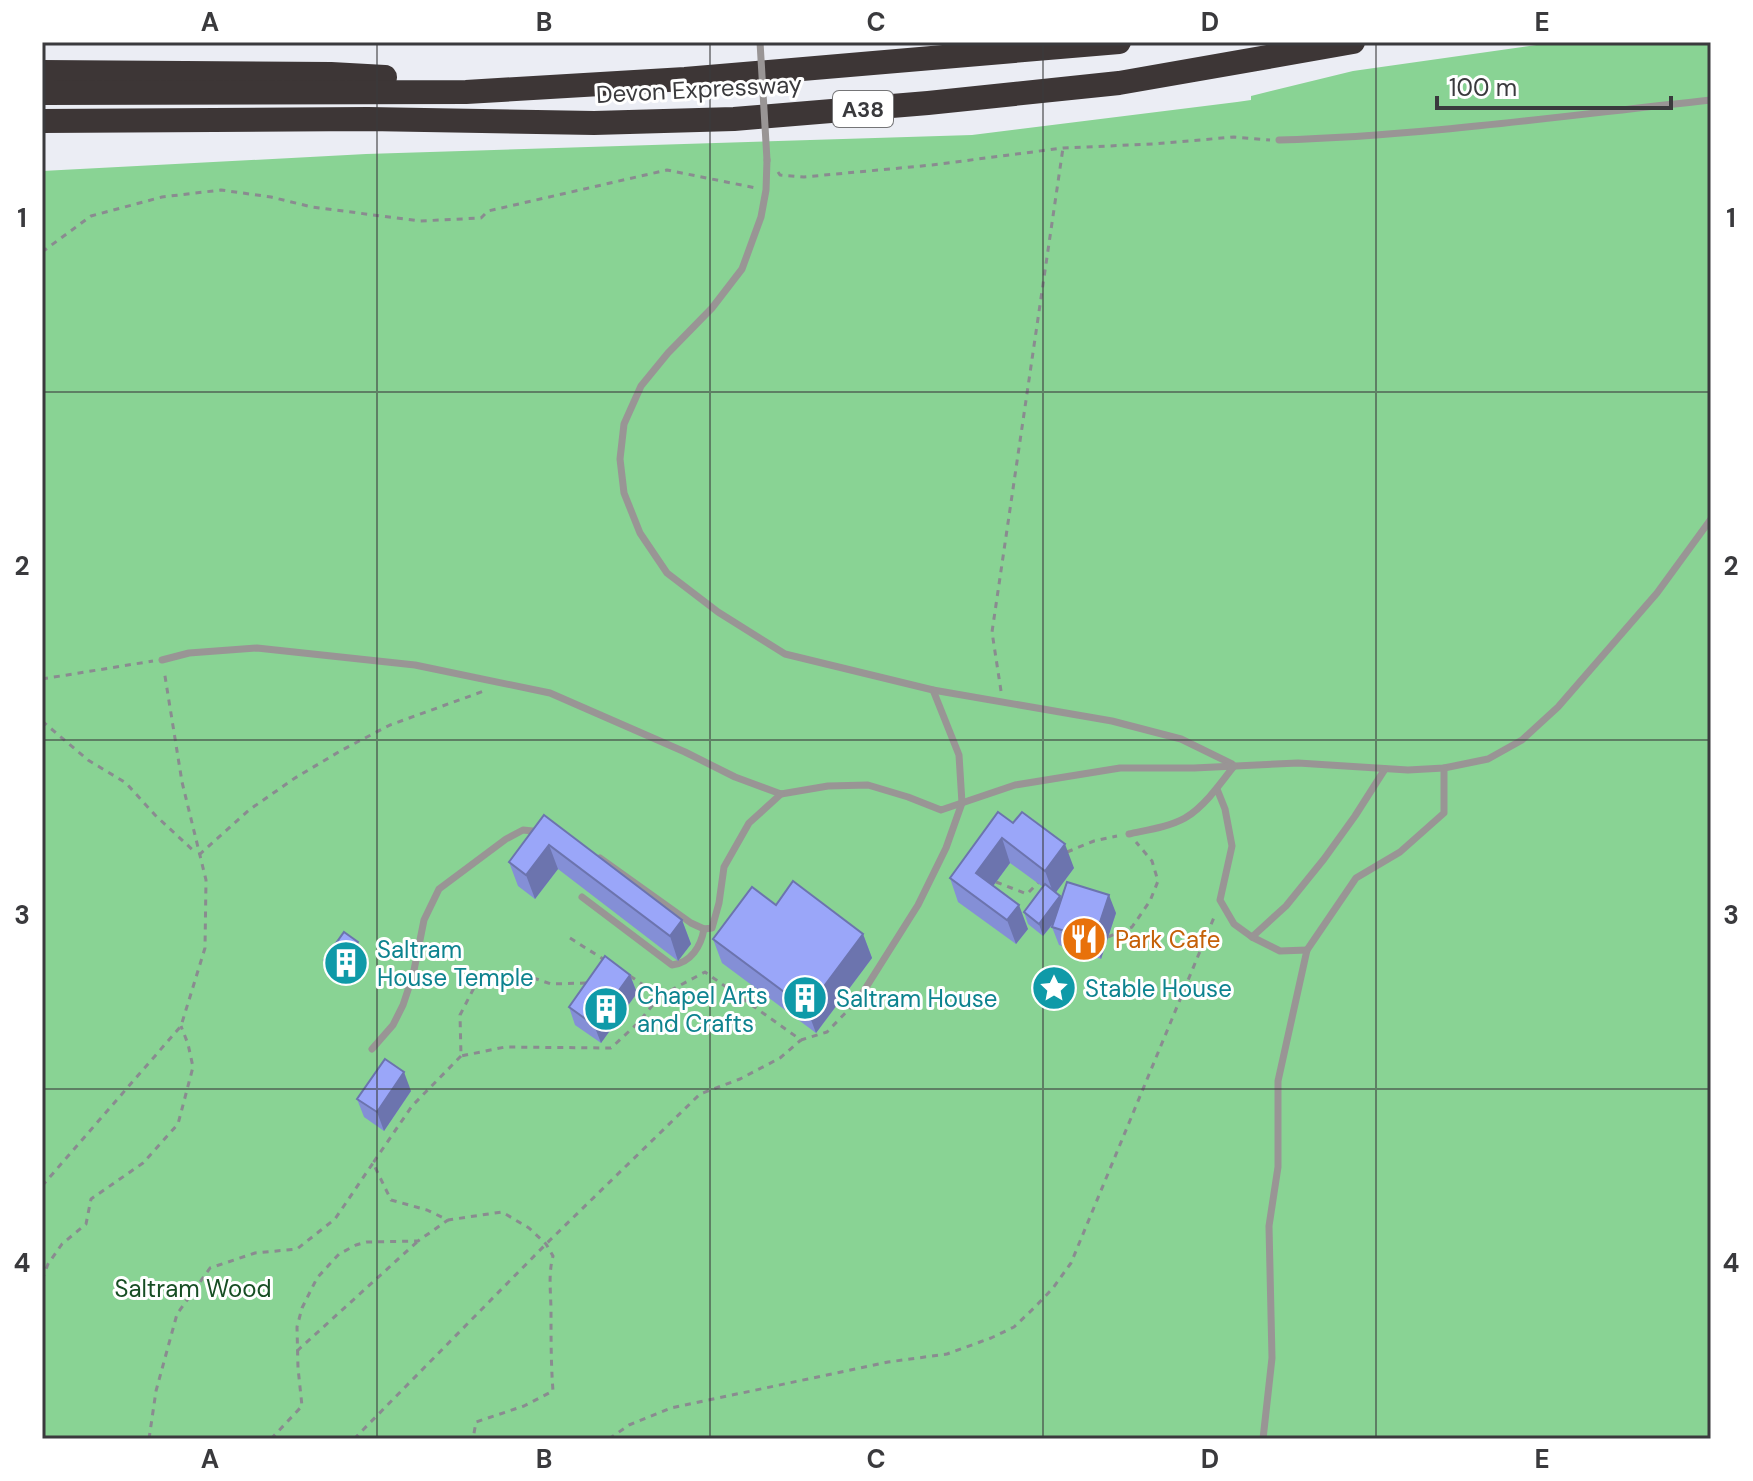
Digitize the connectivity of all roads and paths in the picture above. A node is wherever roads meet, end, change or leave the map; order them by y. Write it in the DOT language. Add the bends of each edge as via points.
graph roads {
  1 [pos="760,42"];
  2 [pos="1119,42"];
  3 [pos="1353,42"];
  4 [pos="42,72"];
  5 [pos="559,86"];
  6 [pos="42,93"];
  7 [pos="1711,100"];
  8 [pos="42,121"];
  9 [pos="84,121"];
  10 [pos="42,133"];
  11 [pos="1279,140"];
  12 [pos="1063,148"];
  13 [pos="767,160"];
  14 [pos="766,190"];
  15 [pos="42,252"];
  16 [pos="1711,519"];
  17 [pos="162,660"];
  18 [pos="42,679"];
  19 [pos="502,685"];
  20 [pos="933,690"];
  21 [pos="1003,702"];
  22 [pos="42,721"];
  23 [pos="1234,765"];
  24 [pos="1444,768"];
  25 [pos="1385,769"];
  26 [pos="1217,789"];
  27 [pos="781,794"];
  28 [pos="962,803"];
  29 [pos="551,834"];
  30 [pos="1129,834"];
  31 [pos="587,849"];
  32 [pos="1068,851"];
  33 [pos="199,855"];
  34 [pos="1048,873"];
  35 [pos="983,877"];
  36 [pos="582,897"];
  37 [pos="1220,900"];
  38 [pos="704,929"];
  39 [pos="1108,937"];
  40 [pos="1252,937"];
  41 [pos="570,938"];
  42 [pos="1307,950"];
  43 [pos="602,959"];
  44 [pos="625,973"];
  45 [pos="594,978"];
  46 [pos="660,996"];
  47 [pos="860,997"];
  48 [pos="181,1026"];
  49 [pos="801,1040"];
  50 [pos="372,1049"];
  51 [pos="461,1056"];
  52 [pos="373,1163"];
  53 [pos="42,1186"];
  54 [pos="448,1220"];
  55 [pos="418,1241"];
  56 [pos="546,1244"];
  57 [pos="42,1280"];
  58 [pos="297,1351"];
  59 [pos="149,1439"];
  60 [pos="271,1439"];
  61 [pos="354,1439"];
  62 [pos="473,1439"];
  63 [pos="609,1439"];
  64 [pos="1263,1439"];
  1 -- 13 [label="lane, bridge"];
  2 -- 5 [label="highway, Devon Expressway / A38"];
  3 -- 9 [label="highway, Devon Expressway / A38" via="1119,83 734,119"];
  4 -- 5 [label="highway, A38" via="331,74"];
  5 -- 6 [label="highway, Devon Expressway / A38" via="466,92"];
  7 -- 11 [label="lane"];
  8 -- 9 [label="highway, Devon Expressway / A38"];
  9 -- 10 [label="highway, A38"];
  11 -- 12 [label="path" via="1234,137"];
  12 -- 13 [label="path" via="804,177 780,175"];
  12 -- 21 [label="path" via="992,632"];
  13 -- 14 [label="lane"];
  14 -- 15 [label="path" via="667,170 488,211 481,218 420,221 221,190 162,197 91,216"];
  14 -- 20 [label="lane" via="742,269 641,386 624,424 624,493 640,533 667,573 718,612 785,654"];
  16 -- 24 [label="lane" via="1657,593 1558,707 1522,740 1488,759"];
  17 -- 18 [label="path"];
  17 -- 19 [label="lane" via="257,648 415,665"];
  17 -- 33 [label="path"];
  19 -- 27 [label="lane" via="550,693"];
  19 -- 33 [label="path" via="390,725 342,750 249,810"];
  20 -- 21 [label="lane"];
  20 -- 28 [label="lane" via="959,755"];
  21 -- 23 [label="lane" via="1181,739"];
  22 -- 33 [label="path" via="88,760 126,783"];
  23 -- 25 [label="lane"];
  23 -- 26 [label="lane"];
  23 -- 28 [label="lane" via="1120,768 1015,785"];
  24 -- 25 [label="lane"];
  24 -- 42 [label="lane" via="1444,813 1400,852 1356,878"];
  25 -- 40 [label="lane" via="1324,859"];
  26 -- 30 [label="lane" via="1185,818"];
  26 -- 37 [label="lane" via="1232,846"];
  27 -- 28 [label="lane" via="868,785 941,810"];
  27 -- 38 [label="lane" via="749,823 724,867 712,928"];
  28 -- 47 [label="lane" via="918,905"];
  29 -- 50 [label="lane" via="523,830 439,889 424,920 403,1005"];
  30 -- 32 [label="path"];
  30 -- 39 [label="path" via="1152,861 1158,881 1132,927"];
  31 -- 38 [label="lane"];
  33 -- 48 [label="path" via="206,880 205,948"];
  34 -- 35 [label="path" via="1027,894"];
  36 -- 38 [label="lane" via="672,965 697,949"];
  37 -- 40 [label="lane" via="1234,924"];
  37 -- 63 [label="path" via="1071,1263 1014,1327 947,1354 671,1408"];
  40 -- 42 [label="lane" via="1280,951"];
  41 -- 43 [label="path"];
  42 -- 64 [label="lane" via="1278,1081 1278,1167 1269,1226 1272,1358"];
  44 -- 46 [label="path"];
  45 -- 51 [label="path" via="551,984 519,973 478,980 460,1015"];
  46 -- 49 [label="path" via="705,972"];
  46 -- 51 [label="path" via="611,1048 505,1047"];
  47 -- 49 [label="path" via="827,1032"];
  48 -- 53 [label="path"];
  48 -- 57 [label="path" via="193,1067 178,1124 143,1163 91,1199 86,1224 62,1244"];
  49 -- 56 [label="path" via="780,1058 700,1094"];
  51 -- 52 [label="path" via="412,1106"];
  52 -- 54 [label="path" via="391,1200"];
  52 -- 59 [label="path" via="335,1219 297,1249 255,1253 210,1268 177,1314"];
  54 -- 55 [label="path"];
  54 -- 56 [label="path" via="502,1212"];
  55 -- 58 [label="path"];
  55 -- 58 [label="path" via="367,1242 339,1254 317,1278 302,1308"];
  56 -- 61 [label="path"];
  56 -- 62 [label="path" via="553,1256 553,1391 476,1422"];
  58 -- 60 [label="path" via="302,1406"];
}
